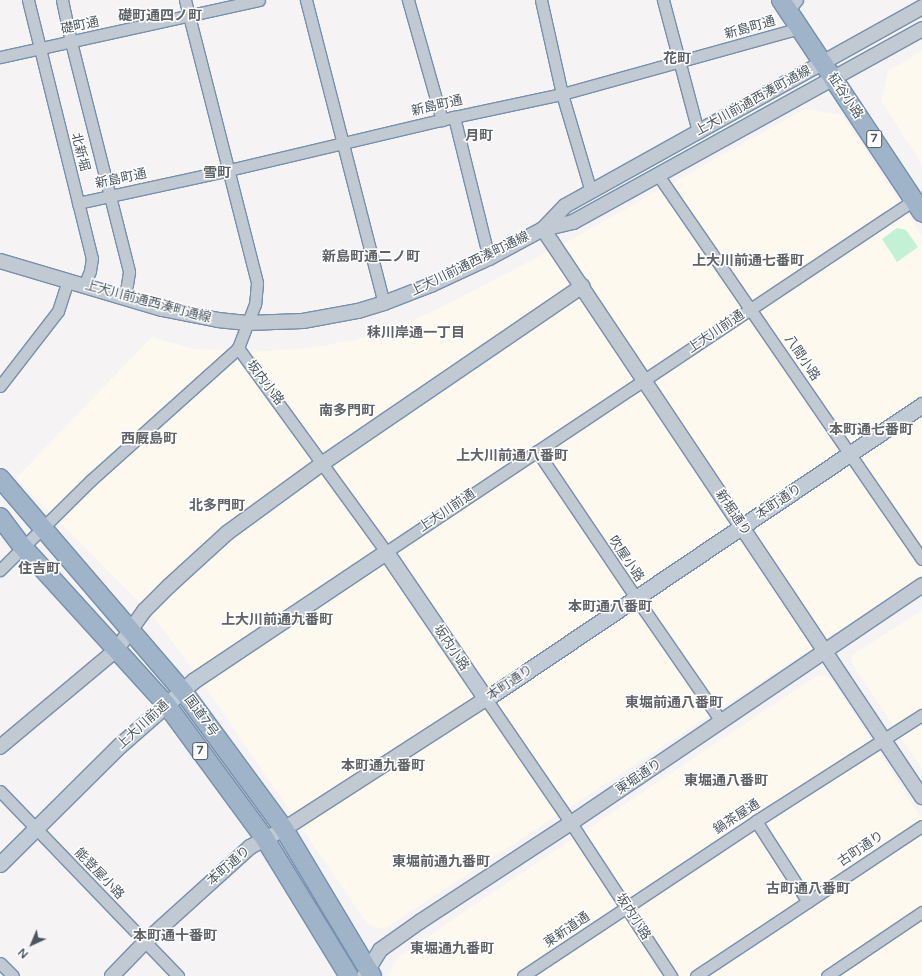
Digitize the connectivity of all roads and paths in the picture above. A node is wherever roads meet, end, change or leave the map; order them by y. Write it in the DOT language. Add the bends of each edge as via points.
graph roads {
  1 [pos="28,0"];
  2 [pos="62,0"];
  3 [pos="185,0"];
  4 [pos="259,0"];
  5 [pos="306,0"];
  6 [pos="408,0"];
  7 [pos="541,0"];
  8 [pos="663,0"];
  9 [pos="789,4"];
  10 [pos="922,7"];
  11 [pos="190,16"];
  12 [pos="800,28"];
  13 [pos="922,29"];
  14 [pos="71,42"];
  15 [pos="40,48"];
  16 [pos="0,57"];
  17 [pos="679,62"];
  18 [pos="822,62"];
  19 [pos="833,78"];
  20 [pos="562,94"];
  21 [pos="454,117"];
  22 [pos="442,120"];
  23 [pos="698,132"];
  24 [pos="343,142"];
  25 [pos="229,170"];
  26 [pos="658,175"];
  27 [pos="591,192"];
  28 [pos="110,196"];
  29 [pos="919,202"];
  30 [pos="78,203"];
  31 [pos="543,229"];
  32 [pos="489,258"];
  33 [pos="0,261"];
  34 [pos="68,281"];
  35 [pos="84,286"];
  36 [pos="582,286"];
  37 [pos="125,298"];
  38 [pos="384,303"];
  39 [pos="751,308"];
  40 [pos="248,323"];
  41 [pos="238,348"];
  42 [pos="644,380"];
  43 [pos="0,386"];
  44 [pos="922,405"];
  45 [pos="537,451"];
  46 [pos="850,454"];
  47 [pos="323,463"];
  48 [pos="0,478"];
  49 [pos="0,517"];
  50 [pos="742,526"];
  51 [pos="44,527"];
  52 [pos="23,548"];
  53 [pos="386,552"];
  54 [pos="922,558"];
  55 [pos="0,570"];
  56 [pos="922,585"];
  57 [pos="636,598"];
  58 [pos="132,630"];
  59 [pos="117,649"];
  60 [pos="824,650"];
  61 [pos="182,690"];
  62 [pos="486,699"];
  63 [pos="166,704"];
  64 [pos="922,715"];
  65 [pos="720,721"];
  66 [pos="884,739"];
  67 [pos="0,747"];
  68 [pos="0,791"];
  69 [pos="922,797"];
  70 [pos="756,821"];
  71 [pos="571,823"];
  72 [pos="922,826"];
  73 [pos="35,829"];
  74 [pos="284,829"];
  75 [pos="265,839"];
  76 [pos="0,864"];
  77 [pos="808,902"];
  78 [pos="626,907"];
  79 [pos="922,912"];
  80 [pos="145,942"];
  81 [pos="0,963"];
  82 [pos="368,974"];
  83 [pos="13,976"];
  84 [pos="112,976"];
  85 [pos="178,976"];
  86 [pos="349,976"];
  87 [pos="523,976"];
  88 [pos="671,976"];
  89 [pos="696,976"];
  90 [pos="827,976"];
  1 -- 15 [label="street, 北新堀"];
  2 -- 14 [label="street"];
  3 -- 11 [label="street, 坂内小路"];
  4 -- 11 [label="street, 礎町通"];
  5 -- 24 [label="street"];
  6 -- 22 [label="street"];
  7 -- 20 [label="street"];
  8 -- 17 [label="street"];
  9 -- 12 [label="highway, 柾谷小路 / 7"];
  10 -- 18 [label="street, 上大川前通西湊町通線"];
  11 -- 14 [label="street, 礎町通"];
  11 -- 25 [label="street, 坂内小路"];
  12 -- 17 [label="street, 新島町通"];
  12 -- 18 [label="highway, 柾谷小路 / 7"];
  13 -- 19 [label="street, 上大川前通西湊町通線"];
  14 -- 15 [label="street, 礎町通"];
  14 -- 28 [label="street"];
  15 -- 16 [label="street, 礎町通"];
  15 -- 30 [label="street, 北新堀"];
  17 -- 20 [label="street, 新島町通"];
  17 -- 23 [label="street"];
  18 -- 19 [label="highway, 柾谷小路 / 7"];
  18 -- 23 [label="street, 上大川前通西湊町通線"];
  19 -- 26 [label="street, 上大川前通西湊町通線"];
  19 -- 29 [label="highway, 柾谷小路 / 7"];
  20 -- 21 [label="street, 新島町通"];
  20 -- 27 [label="street"];
  21 -- 22 [label="street, 新島町通"];
  21 -- 32 [label="street"];
  22 -- 24 [label="street, 新島町通"];
  23 -- 27 [label="street, 上大川前通西湊町通線"];
  24 -- 25 [label="street, 新島町通"];
  24 -- 38 [label="street"];
  25 -- 28 [label="street, 新島町通"];
  25 -- 40 [label="street, 坂内小路" via="258,283"];
  26 -- 31 [label="street, 上大川前通西湊町通線" via="573,222"];
  26 -- 39 [label="street, 八間小路"];
  27 -- 31 [label="street, 上大川前通西湊町通線" via="565,206"];
  28 -- 30 [label="street, 新島町通"];
  28 -- 37 [label="street" via="128,272"];
  29 -- 39 [label="street, 上大川前通"];
  30 -- 35 [label="street, 北新堀" via="92,258"];
  31 -- 32 [label="street, 上大川前通西湊町通線"];
  31 -- 36 [label="street, 新堀通り"];
  32 -- 38 [label="street, 上大川前通西湊町通線"];
  33 -- 34 [label="street, 上大川前通西湊町通線"];
  34 -- 35 [label="street, 上大川前通西湊町通線"];
  34 -- 43 [label="street" via="58,311"];
  35 -- 37 [label="street, 上大川前通西湊町通線"];
  36 -- 42 [label="street, 新堀通り"];
  36 -- 47 [label="street"];
  37 -- 40 [label="street, 上大川前通西湊町通線" via="189,316"];
  38 -- 40 [label="street, 上大川前通西湊町通線" via="358,311 303,321"];
  39 -- 42 [label="street, 上大川前通"];
  39 -- 46 [label="street, 八間小路"];
  40 -- 41 [label="street, 坂内小路"];
  41 -- 47 [label="street, 坂内小路"];
  41 -- 51 [label="street" via="90,481"];
  42 -- 45 [label="street, 上大川前通"];
  42 -- 50 [label="street, 新堀通り"];
  44 -- 46 [label="main road, 本町通り"];
  45 -- 53 [label="street, 上大川前通"];
  45 -- 57 [label="street, 吹屋小路"];
  46 -- 50 [label="main road, 本町通り"];
  46 -- 54 [label="street, 八間小路"];
  47 -- 53 [label="street, 坂内小路"];
  47 -- 58 [label="street" via="226,532 144,611"];
  48 -- 51 [label="highway, 国道7号 / 7"];
  49 -- 52 [label="highway, 国道7号 / 7"];
  50 -- 57 [label="main road, 本町通り"];
  50 -- 60 [label="street, 新堀通り"];
  51 -- 52 [label="street"];
  51 -- 58 [label="highway, 国道7号 / 7"];
  52 -- 55 [label="street"];
  52 -- 59 [label="highway, 国道7号 / 7"];
  53 -- 61 [label="main road, 上大川前通"];
  53 -- 62 [label="main road, 坂内小路"];
  56 -- 60 [label="street, 東堀通り"];
  57 -- 62 [label="main road, 本町通り"];
  57 -- 65 [label="street, 吹屋小路"];
  58 -- 59 [label="street"];
  58 -- 61 [label="highway, 国道7号 / 7"];
  59 -- 63 [label="highway, 国道7号 / 7"];
  59 -- 67 [label="street"];
  60 -- 65 [label="street, 東堀通り"];
  60 -- 66 [label="street, 新堀通り"];
  61 -- 63 [label="main road, 上大川前通"];
  61 -- 74 [label="highway, 国道7号 / 7"];
  62 -- 71 [label="street, 坂内小路"];
  62 -- 74 [label="street, 本町通り"];
  63 -- 73 [label="main road, 上大川前通" via="120,745"];
  63 -- 75 [label="highway, 国道7号 / 7"];
  64 -- 66 [label="street"];
  65 -- 71 [label="street, 東堀通り"];
  66 -- 69 [label="street, 新堀通り"];
  66 -- 70 [label="street, 鍋茶屋通"];
  68 -- 73 [label="street, 能登屋小路"];
  70 -- 77 [label="street"];
  70 -- 78 [label="street, 鍋茶屋通"];
  71 -- 78 [label="street, 坂内小路"];
  71 -- 82 [label="street, 東堀通り" via="438,909 380,950"];
  72 -- 77 [label="street, 古町通り"];
  73 -- 76 [label="main road, 上大川前通"];
  73 -- 80 [label="street, 能登屋小路"];
  74 -- 75 [label="street, 本町通り"];
  74 -- 82 [label="highway, 国道7号 / 7"];
  75 -- 80 [label="street, 本町通り" via="250,847"];
  75 -- 86 [label="highway, 国道7号 / 7"];
  77 -- 89 [label="street, 古町通り"];
  78 -- 87 [label="street, 東新道通"];
  78 -- 88 [label="street, 坂内小路"];
  79 -- 90 [label="street"];
  80 -- 84 [label="street, 本町通り"];
  80 -- 85 [label="street, 能登屋小路"];
  81 -- 83 [label="street"];
}
